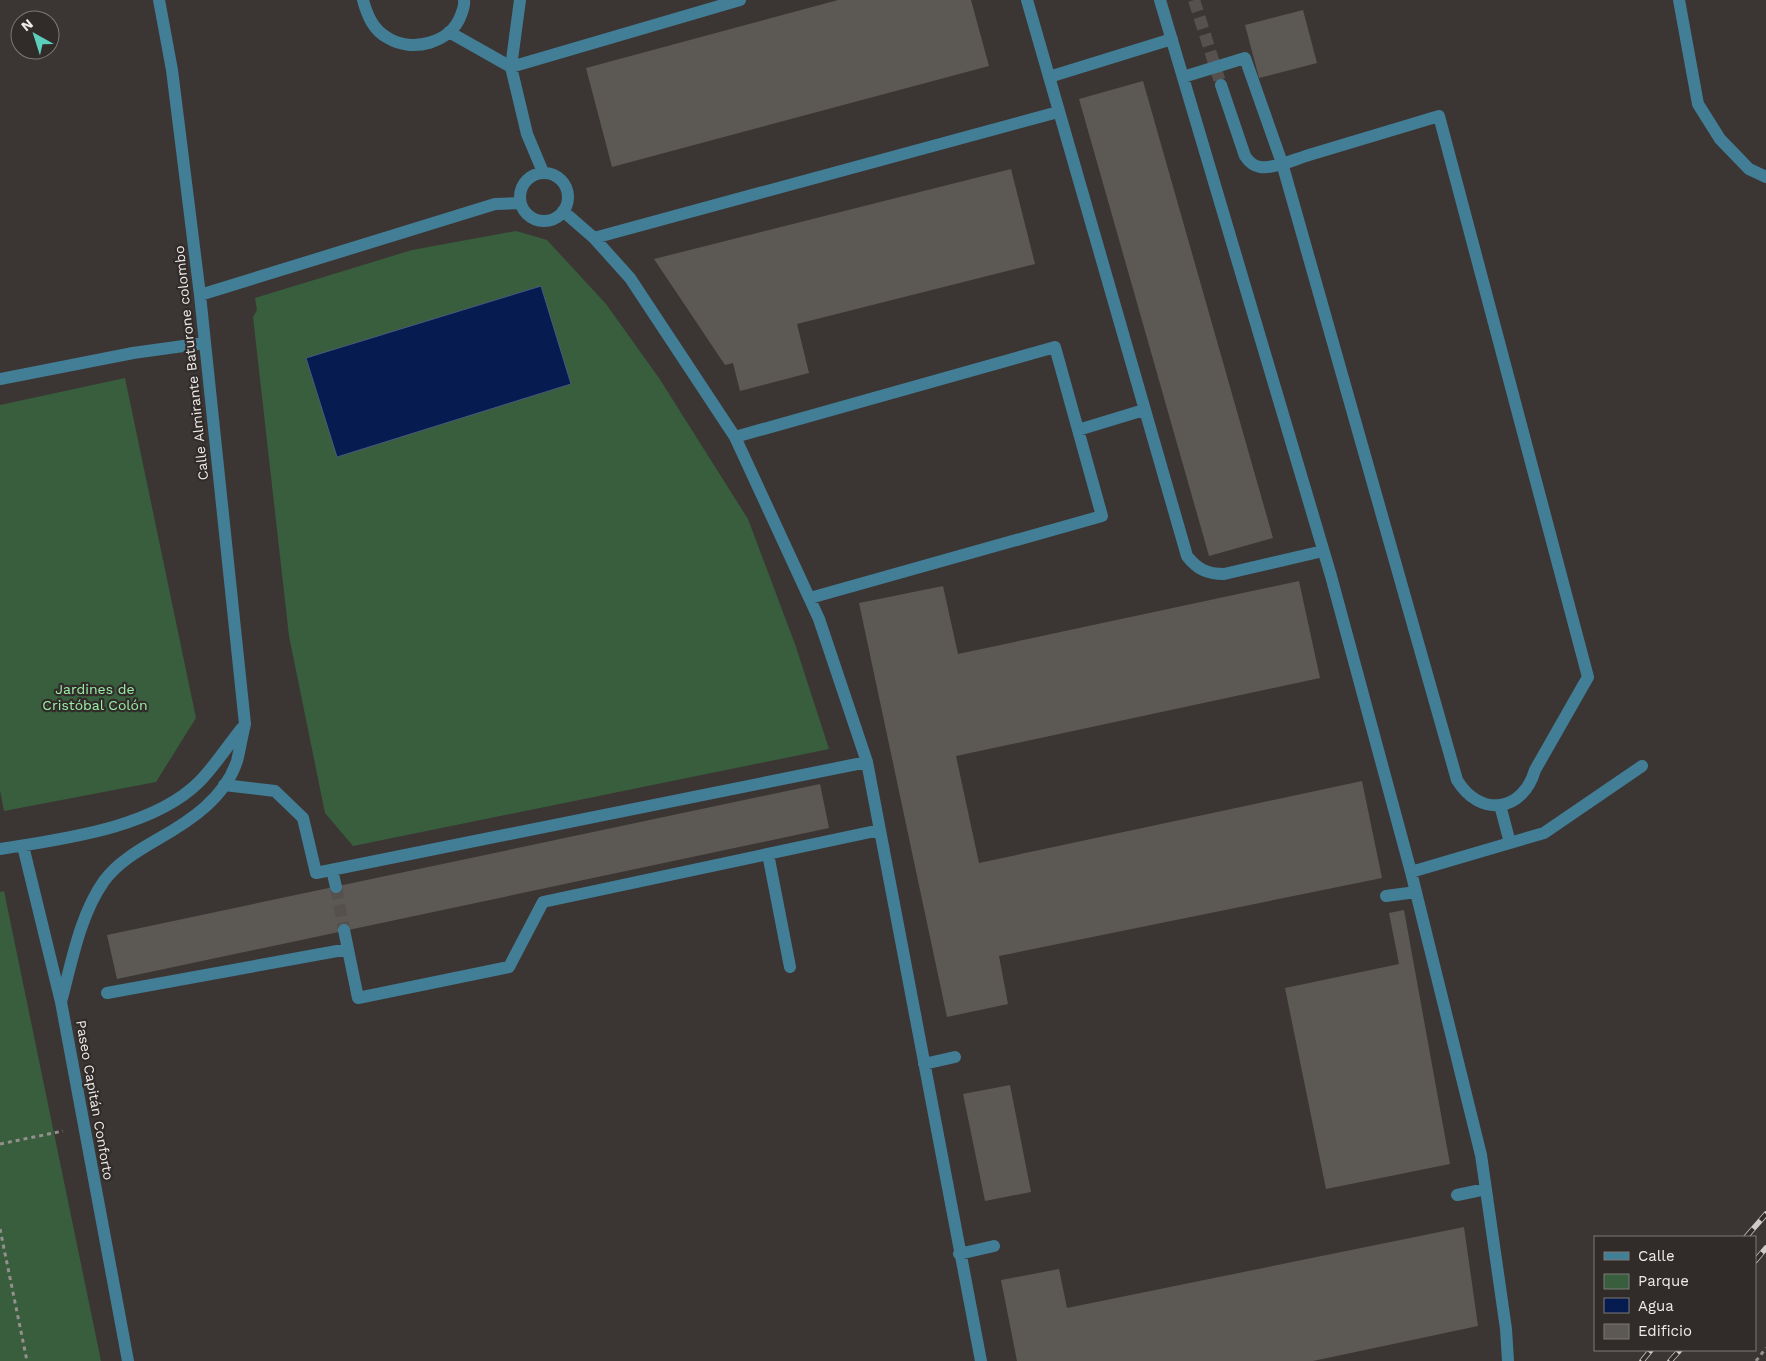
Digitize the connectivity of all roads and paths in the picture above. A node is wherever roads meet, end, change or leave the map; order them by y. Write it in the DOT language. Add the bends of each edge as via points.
graph roads {
  1 [pos="159,0"];
  2 [pos="363,0"];
  3 [pos="464,0"];
  4 [pos="520,0"];
  5 [pos="740,0"];
  6 [pos="1026,0"];
  7 [pos="1160,0"];
  8 [pos="1679,0"];
  9 [pos="449,32"];
  10 [pos="1172,39"];
  11 [pos="511,67"];
  12 [pos="1049,77"];
  13 [pos="1183,77"];
  14 [pos="1221,85"];
  15 [pos="1058,112"];
  16 [pos="1282,162"];
  17 [pos="543,172"];
  18 [pos="1766,177"];
  19 [pos="520,203"];
  20 [pos="563,211"];
  21 [pos="594,238"];
  22 [pos="200,295"];
  23 [pos="205,343"];
  24 [pos="0,378"];
  25 [pos="1144,410"];
  26 [pos="1078,430"];
  27 [pos="735,437"];
  28 [pos="1323,551"];
  29 [pos="810,598"];
  30 [pos="245,724"];
  31 [pos="867,762"];
  32 [pos="1642,766"];
  33 [pos="224,785"];
  34 [pos="1500,805"];
  35 [pos="880,830"];
  36 [pos="1510,843"];
  37 [pos="22,846"];
  38 [pos="0,849"];
  39 [pos="768,854"];
  40 [pos="332,870"];
  41 [pos="1411,872"];
  42 [pos="336,887"];
  43 [pos="1416,892"];
  44 [pos="1386,896"];
  45 [pos="344,930"];
  46 [pos="348,949"];
  47 [pos="790,967"];
  48 [pos="107,993"];
  49 [pos="61,1002"];
  50 [pos="955,1057"];
  51 [pos="924,1064"];
  52 [pos="84,1126"];
  53 [pos="0,1144"];
  54 [pos="1486,1189"];
  55 [pos="1457,1195"];
  56 [pos="0,1229"];
  57 [pos="994,1246"];
  58 [pos="959,1254"];
  59 [pos="1766,1348"];
  60 [pos="27,1361"];
  61 [pos="128,1361"];
  62 [pos="981,1361"];
  63 [pos="1508,1361"];
  64 [pos="1756,1361"];
  1 -- 22 [label="street, Calle Almirante Baturone colombo" via="172,70"];
  2 -- 9 [label="street" via="366,14 375,28 403,44 435,41"];
  3 -- 9 [label="street" via="459,19"];
  4 -- 11 [label="street"];
  5 -- 11 [label="street"];
  6 -- 12 [label="street"];
  7 -- 10 [label="street"];
  8 -- 18 [label="street" via="1698,104 1720,139 1749,169"];
  9 -- 11 [label="street"];
  10 -- 12 [label="street"];
  10 -- 13 [label="street"];
  11 -- 17 [label="street" via="527,134"];
  12 -- 15 [label="street"];
  13 -- 16 [label="street" via="1246,58"];
  13 -- 28 [label="street"];
  14 -- 16 [label="street" via="1249,162 1261,167"];
  15 -- 21 [label="street"];
  15 -- 25 [label="street"];
  16 -- 34 [label="street" via="1457,780 1474,800"];
  16 -- 34 [label="street" via="1439,116 1588,677 1524,793"];
  17 -- 19 [label="street" via="524,182"];
  17 -- 20 [label="street" via="562,180 568,201"];
  19 -- 20 [label="street" via="525,213 544,221"];
  19 -- 22 [label="street" via="495,204"];
  20 -- 21 [label="street"];
  21 -- 27 [label="street" via="630,278"];
  22 -- 23 [label="street, Calle Almirante Baturone colombo"];
  23 -- 24 [label="street"];
  23 -- 30 [label="street, Calle Almirante Baturone colombo"];
  25 -- 26 [label="street"];
  25 -- 28 [label="street" via="1183,546 1194,564 1213,574 1224,574"];
  26 -- 27 [label="street" via="1055,348"];
  26 -- 29 [label="street" via="1102,516"];
  27 -- 29 [label="street"];
  28 -- 41 [label="street"];
  29 -- 31 [label="street"];
  30 -- 33 [label="street, Calle Almirante Baturone colombo" via="236,762"];
  30 -- 37 [label="street" via="199,782 168,804 91,832"];
  31 -- 35 [label="street"];
  31 -- 40 [label="street"];
  32 -- 36 [label="street" via="1544,833"];
  33 -- 40 [label="street" via="275,791 303,818 316,873"];
  33 -- 49 [label="street, Calle Almirante Baturone colombo" via="208,805 181,826 141,848 105,880 84,924"];
  34 -- 36 [label="street"];
  35 -- 39 [label="street"];
  35 -- 51 [label="street"];
  36 -- 41 [label="street"];
  37 -- 38 [label="street"];
  37 -- 49 [label="street, Paseo Capitán Conforto"];
  39 -- 46 [label="street" via="543,902 510,967 358,998"];
  39 -- 47 [label="street"];
  40 -- 42 [label="street"];
  41 -- 43 [label="street"];
  43 -- 44 [label="street"];
  43 -- 54 [label="street" via="1481,1155"];
  45 -- 46 [label="street"];
  46 -- 48 [label="street"];
  49 -- 52 [label="street, Paseo Capitán Conforto"];
  50 -- 51 [label="street"];
  51 -- 58 [label="street"];
  52 -- 53 [label="path"];
  52 -- 61 [label="street, Paseo Capitán Conforto"];
  54 -- 55 [label="street"];
  54 -- 63 [label="street"];
  56 -- 60 [label="path"];
  57 -- 58 [label="street"];
  58 -- 62 [label="street"];
  59 -- 64 [label="path"];
}
